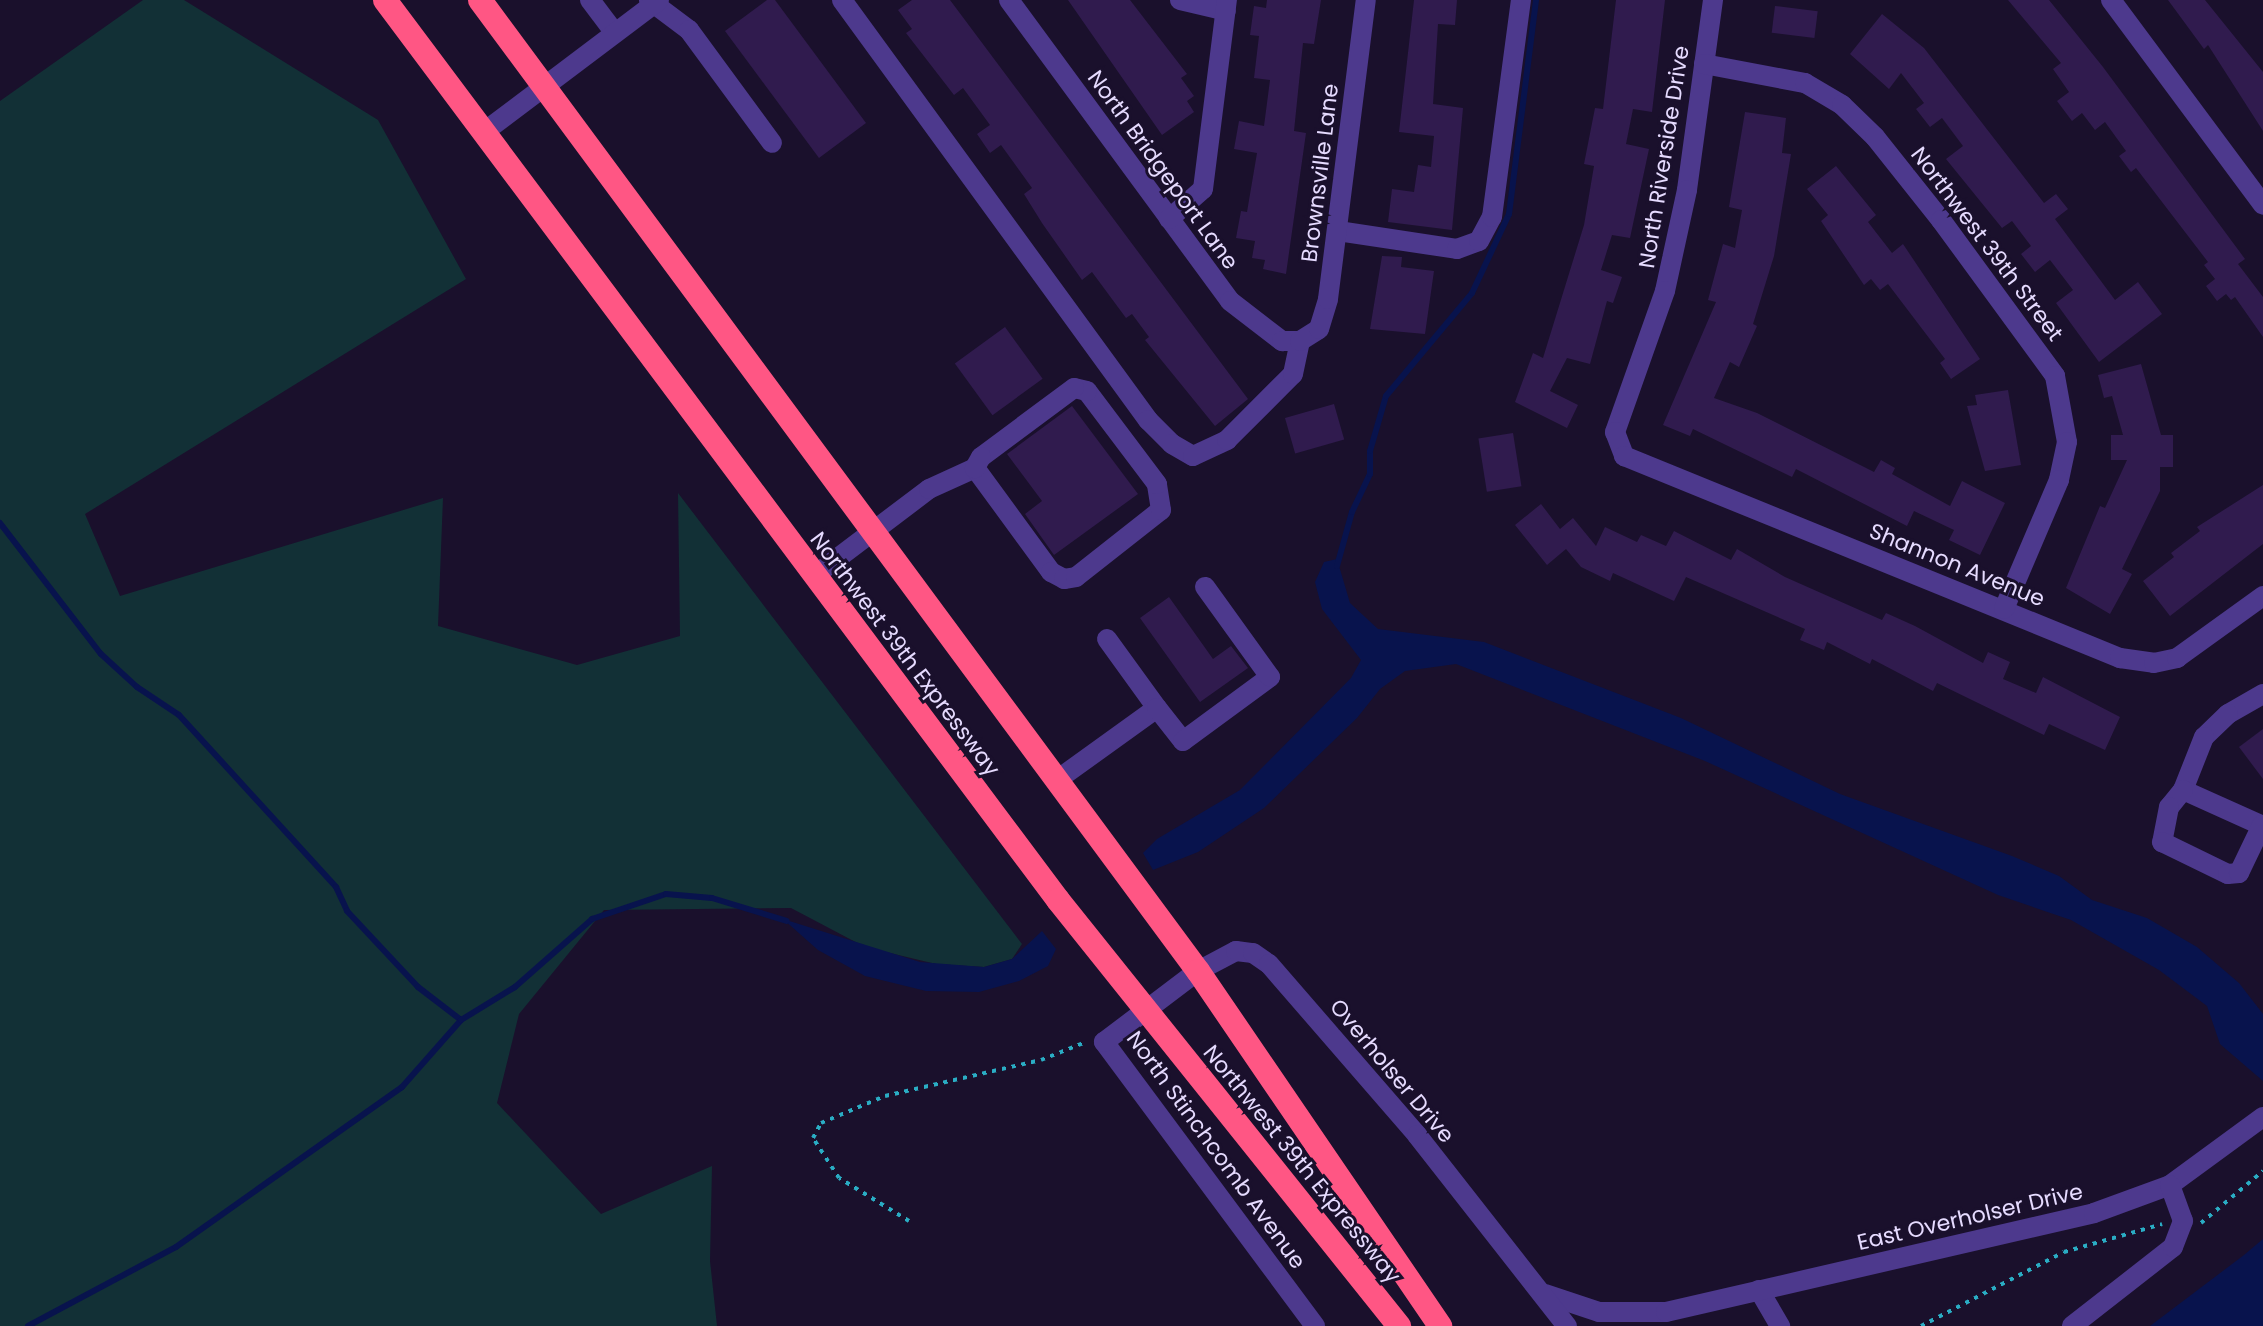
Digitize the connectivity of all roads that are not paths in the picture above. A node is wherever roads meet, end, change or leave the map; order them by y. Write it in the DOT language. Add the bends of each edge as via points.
graph roads {
  1 [pos="385,0"];
  2 [pos="480,0"];
  3 [pos="590,0"];
  4 [pos="842,0"];
  5 [pos="1009,0"];
  6 [pos="1180,0"];
  7 [pos="1366,0"];
  8 [pos="1521,0"];
  9 [pos="1713,0"];
  10 [pos="2111,0"];
  11 [pos="654,2"];
  12 [pos="1227,6"];
  13 [pos="615,33"];
  14 [pos="1704,64"];
  15 [pos="544,87"];
  16 [pos="484,132"];
  17 [pos="772,143"];
  18 [pos="2263,205"];
  19 [pos="1169,219"];
  20 [pos="1338,231"];
  21 [pos="1300,341"];
  22 [pos="1624,456"];
  23 [pos="975,468"];
  24 [pos="873,532"];
  25 [pos="814,576"];
  26 [pos="1205,587"];
  27 [pos="2263,596"];
  28 [pos="2004,609"];
  29 [pos="1107,639"];
  30 [pos="2263,694"];
  31 [pos="1157,708"];
  32 [pos="1057,780"];
  33 [pos="2183,790"];
  34 [pos="2262,826"];
  35 [pos="1198,971"];
  36 [pos="1143,1010"];
  37 [pos="2263,1117"];
  38 [pos="2170,1185"];
  39 [pos="1759,1290"];
  40 [pos="1542,1293"];
  41 [pos="1666,1312"];
  42 [pos="1315,1326"];
  43 [pos="1399,1326"];
  44 [pos="1440,1326"];
  45 [pos="1567,1326"];
  46 [pos="1646,1326"];
  47 [pos="1780,1326"];
  48 [pos="2072,1326"];
  1 -- 16 [label="highway, Northwest 39th Expressway"];
  2 -- 15 [label="highway, Northwest 39th Expressway"];
  3 -- 13 [label="street"];
  4 -- 21 [label="street" via="1148,420 1172,444 1193,456 1227,440 1293,374"];
  5 -- 19 [label="street, North Bridgeport Lane"];
  6 -- 12 [label="street"];
  7 -- 20 [label="street, Brownsville Lane"];
  8 -- 20 [label="street" via="1492,217 1479,241 1457,249"];
  9 -- 14 [label="street, North Riverside Drive"];
  10 -- 18 [label="street"];
  11 -- 13 [label="street"];
  11 -- 17 [label="street" via="689,30"];
  12 -- 19 [label="street" via="1203,189"];
  13 -- 15 [label="street"];
  14 -- 22 [label="street, North Riverside Drive" via="1665,291 1615,432"];
  14 -- 28 [label="street, Northwest 39th Street" via="1805,83 1842,105 1875,137 1941,220 2055,376 2067,442 2059,480"];
  15 -- 16 [label="street"];
  15 -- 24 [label="highway, Northwest 39th Expressway"];
  16 -- 25 [label="highway, Northwest 39th Expressway"];
  19 -- 21 [label="street, North Bridgeport Lane" via="1230,301 1282,341"];
  20 -- 21 [label="street, Brownsville Lane" via="1319,329"];
  22 -- 28 [label="street, Shannon Avenue"];
  23 -- 23 [label="street" via="1051,572 1064,579 1076,577 1161,510 1157,484 1087,391 1074,388 981,457"];
  23 -- 24 [label="street" via="929,489"];
  24 -- 25 [label="street"];
  24 -- 32 [label="highway, Northwest 39th Expressway"];
  25 -- 36 [label="highway, Northwest 39th Expressway"];
  26 -- 31 [label="street" via="1270,677 1183,741"];
  27 -- 28 [label="street, Shannon Avenue" via="2204,642 2177,658 2154,663 2120,658"];
  29 -- 31 [label="street"];
  30 -- 33 [label="street" via="2228,714 2204,737"];
  31 -- 32 [label="street"];
  32 -- 35 [label="highway, Northwest 39th Expressway"];
  33 -- 34 [label="street"];
  33 -- 34 [label="street" via="2169,807 2162,842 2228,874 2239,873"];
  35 -- 36 [label="street, Overholser Drive"];
  35 -- 40 [label="street, Overholser Drive" via="1236,951 1253,953 1269,964 1417,1135"];
  35 -- 44 [label="highway, Northwest 39th Expressway"];
  36 -- 42 [label="street, North Stinchcomb Avenue" via="1104,1042"];
  36 -- 43 [label="highway, Northwest 39th Expressway"];
  37 -- 38 [label="street, East Overholser Drive"];
  38 -- 39 [label="street, East Overholser Drive" via="2094,1213"];
  38 -- 48 [label="street" via="2183,1221 2173,1247"];
  39 -- 41 [label="street, East Overholser Drive"];
  39 -- 47 [label="street"];
  40 -- 41 [label="street, East Overholser Drive" via="1599,1312"];
  40 -- 45 [label="street, Overholser Drive"];
  41 -- 46 [label="street, East Overholser Drive"];
}
